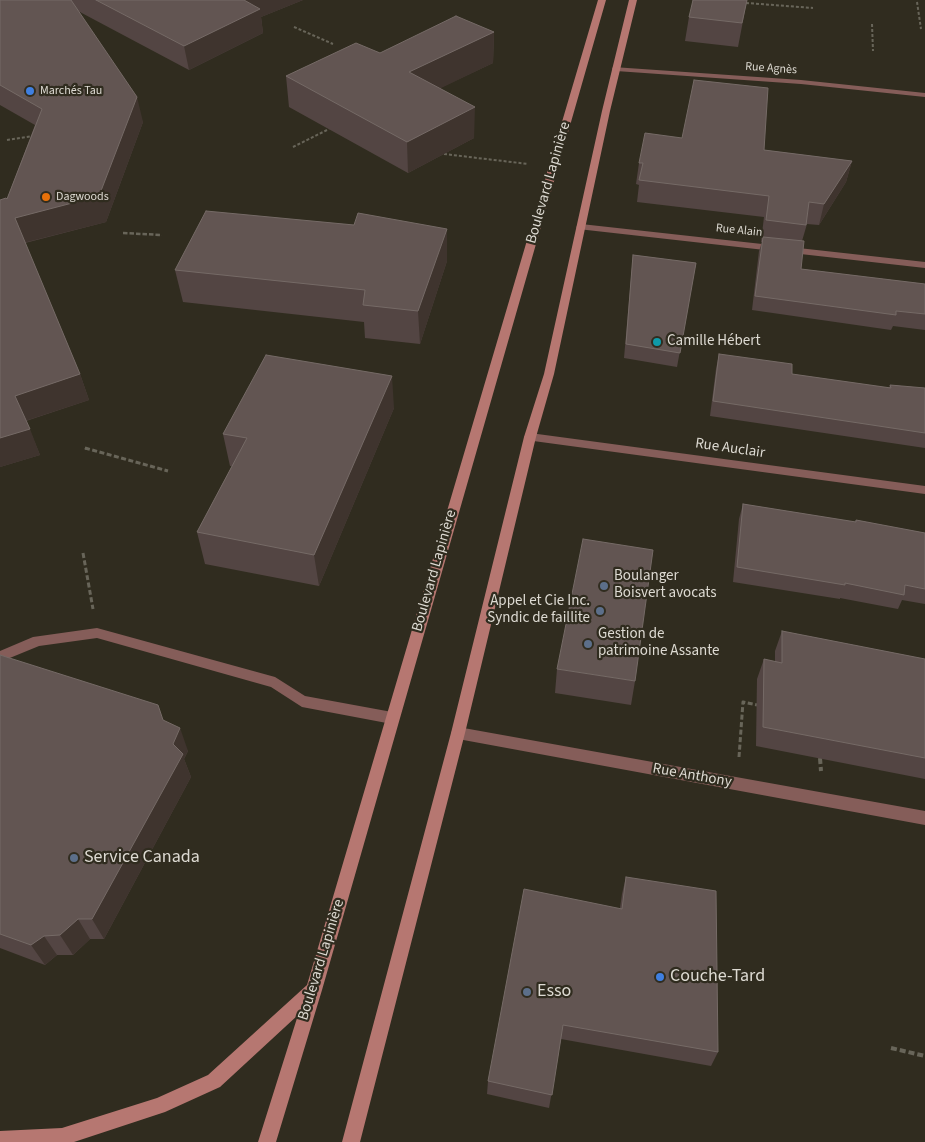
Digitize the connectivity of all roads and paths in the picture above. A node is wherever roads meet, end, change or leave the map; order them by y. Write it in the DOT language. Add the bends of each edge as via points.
graph roads {
  1 [pos="602,0"];
  2 [pos="633,0"];
  3 [pos="918,2"];
  4 [pos="746,4"];
  5 [pos="813,8"];
  6 [pos="872,24"];
  7 [pos="294,27"];
  8 [pos="921,29"];
  9 [pos="332,44"];
  10 [pos="874,51"];
  11 [pos="616,69"];
  12 [pos="925,95"];
  13 [pos="329,129"];
  14 [pos="40,135"];
  15 [pos="6,140"];
  16 [pos="293,147"];
  17 [pos="444,154"];
  18 [pos="534,164"];
  19 [pos="581,227"];
  20 [pos="123,233"];
  21 [pos="162,235"];
  22 [pos="925,265"];
  23 [pos="530,437"];
  24 [pos="85,448"];
  25 [pos="168,471"];
  26 [pos="925,490"];
  27 [pos="83,553"];
  28 [pos="97,633"];
  29 [pos="0,657"];
  30 [pos="757,705"];
  31 [pos="392,718"];
  32 [pos="458,733"];
  33 [pos="737,784"];
  34 [pos="925,818"];
  35 [pos="314,990"];
  36 [pos="891,1048"];
  37 [pos="925,1056"];
  38 [pos="0,1140"];
  39 [pos="267,1142"];
  40 [pos="351,1142"];
  1 -- 31 [label="main road, Boulevard Lapinière"];
  2 -- 11 [label="main road"];
  3 -- 8 [label="path"];
  4 -- 5 [label="path"];
  6 -- 10 [label="path"];
  7 -- 9 [label="path"];
  11 -- 12 [label="street, Rue Agnès" via="801,82"];
  11 -- 19 [label="main road"];
  13 -- 16 [label="path"];
  14 -- 15 [label="path"];
  17 -- 18 [label="path"];
  19 -- 22 [label="street, Rue Alain"];
  19 -- 23 [label="main road" via="549,374"];
  20 -- 21 [label="path"];
  23 -- 26 [label="street, Rue Auclair"];
  23 -- 32 [label="main road"];
  24 -- 25 [label="path"];
  27 -- 28 [label="path"];
  28 -- 29 [label="street" via="38,641"];
  28 -- 31 [label="street" via="275,683 302,701"];
  30 -- 33 [label="path" via="743,702"];
  31 -- 35 [label="main road, Boulevard Lapinière"];
  32 -- 33 [label="street, Rue Anthony"];
  32 -- 40 [label="main road"];
  33 -- 34 [label="street, Rue Anthony"];
  35 -- 38 [label="main road" via="214,1081 159,1106 62,1137"];
  35 -- 39 [label="main road, Boulevard Lapinière"];
  36 -- 37 [label="path"];
}
